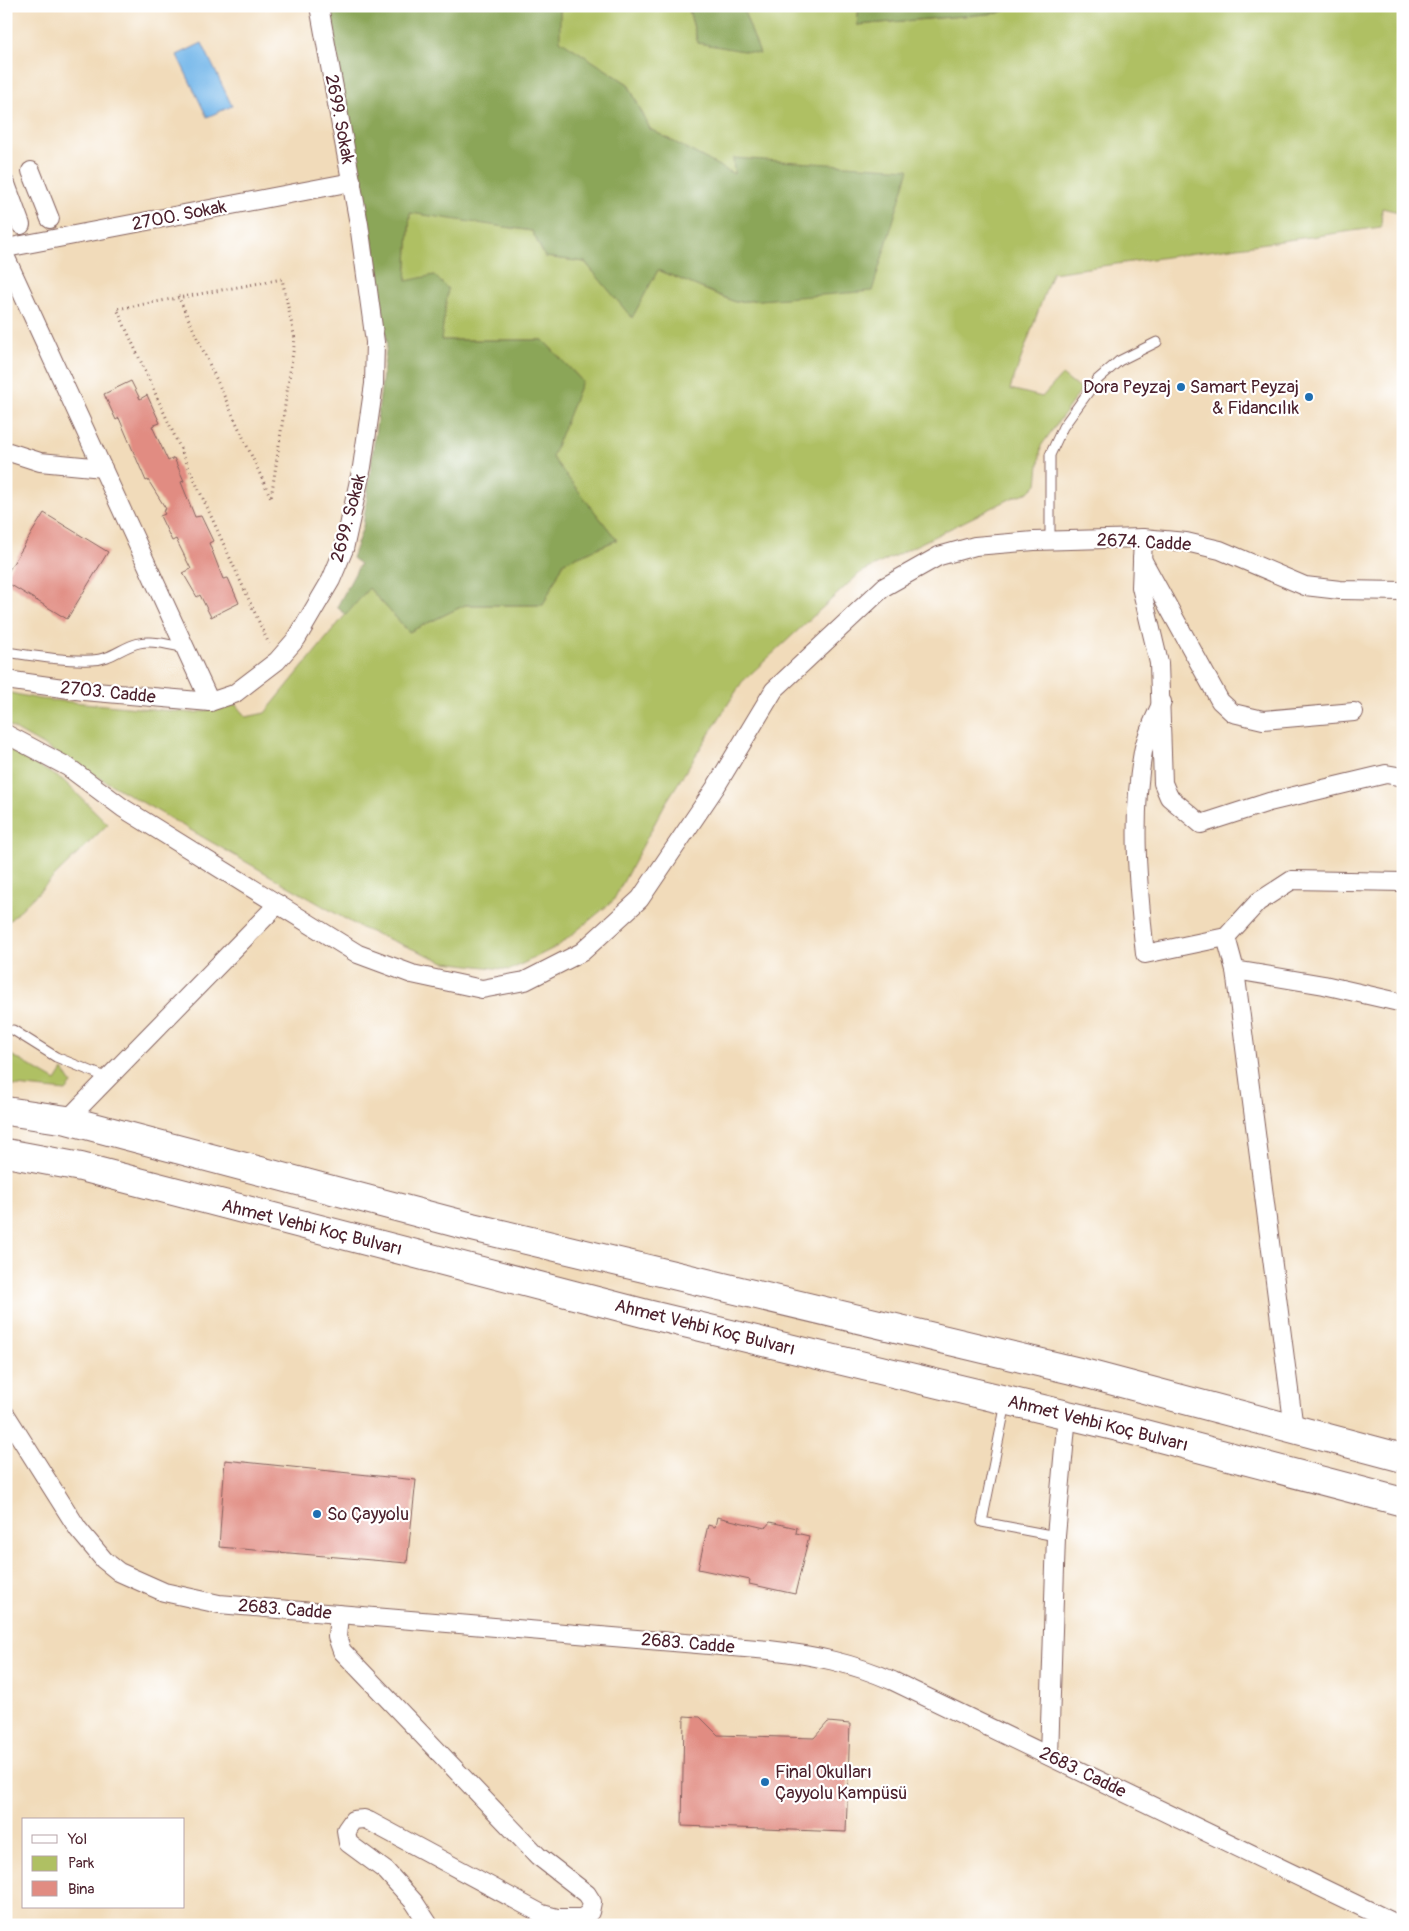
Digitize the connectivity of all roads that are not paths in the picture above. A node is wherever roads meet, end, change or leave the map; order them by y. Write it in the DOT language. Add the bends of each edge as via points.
graph roads {
  1 [pos="319,6"];
  2 [pos="31,171"];
  3 [pos="352,182"];
  4 [pos="6,184"];
  5 [pos="41,196"];
  6 [pos="10,207"];
  7 [pos="50,219"];
  8 [pos="21,225"];
  9 [pos="6,248"];
  10 [pos="6,258"];
  11 [pos="1158,342"];
  12 [pos="6,451"];
  13 [pos="103,468"];
  14 [pos="1143,538"];
  15 [pos="1050,540"];
  16 [pos="1142,558"];
  17 [pos="1403,591"];
  18 [pos="185,648"];
  19 [pos="6,652"];
  20 [pos="6,680"];
  21 [pos="210,702"];
  22 [pos="1162,702"];
  23 [pos="1354,712"];
  24 [pos="6,734"];
  25 [pos="1403,777"];
  26 [pos="1403,882"];
  27 [pos="278,904"];
  28 [pos="1226,936"];
  29 [pos="1235,970"];
  30 [pos="1403,1003"];
  31 [pos="14,1030"];
  32 [pos="108,1078"];
  33 [pos="6,1111"];
  34 [pos="66,1120"];
  35 [pos="6,1153"];
  36 [pos="1007,1400"];
  37 [pos="1067,1414"];
  38 [pos="6,1415"];
  39 [pos="1294,1428"];
  40 [pos="1403,1458"];
  41 [pos="1403,1502"];
  42 [pos="1056,1536"];
  43 [pos="338,1614"];
  44 [pos="1049,1756"];
  45 [pos="430,1925"];
  46 [pos="1399,1925"];
  1 -- 3 [label="street, 2699. Sokak"];
  2 -- 5 [label="street"];
  3 -- 9 [label="street, 2700. Sokak"];
  3 -- 21 [label="street, 2699. Sokak" via="375,342 369,426 344,549 331,580 297,638 277,660 234,694"];
  4 -- 6 [label="street"];
  5 -- 6 [label="street"];
  5 -- 7 [label="street"];
  6 -- 8 [label="street"];
  10 -- 13 [label="street"];
  11 -- 15 [label="lane" via="1119,361 1097,380 1062,427 1050,455"];
  12 -- 13 [label="street" via="40,462"];
  13 -- 18 [label="street"];
  14 -- 15 [label="street, 2674. Cadde"];
  14 -- 16 [label="street"];
  14 -- 17 [label="street, 2674. Cadde" via="1186,542 1220,550 1305,586"];
  15 -- 27 [label="street, 2674. Cadde" via="975,546 939,556 884,587 774,690 715,788 640,899 582,952 525,981 482,989 412,974 358,954"];
  16 -- 22 [label="street" via="1141,587 1156,646"];
  16 -- 23 [label="street" via="1220,701 1233,713 1263,720"];
  18 -- 19 [label="lane" via="138,643 112,656 93,660"];
  18 -- 21 [label="street"];
  20 -- 21 [label="street, 2703. Cadde" via="84,691"];
  22 -- 25 [label="street" via="1163,782 1169,797 1201,824 1270,802 1386,774"];
  22 -- 28 [label="street" via="1143,750 1136,813 1136,868 1146,954"];
  24 -- 27 [label="street, 2674. Cadde" via="68,767 123,808"];
  26 -- 28 [label="street" via="1292,880 1258,902"];
  27 -- 32 [label="street"];
  28 -- 29 [label="street"];
  29 -- 30 [label="street"];
  29 -- 39 [label="street"];
  31 -- 32 [label="lane" via="56,1057"];
  32 -- 34 [label="street"];
  33 -- 34 [label="main road"];
  34 -- 39 [label="main road" via="472,1227 1080,1372"];
  35 -- 36 [label="main road, Ahmet Vehbi Koç Bulvarı" via="81,1167 647,1314"];
  36 -- 37 [label="main road, Ahmet Vehbi Koç Bulvarı"];
  36 -- 42 [label="lane" via="982,1522"];
  37 -- 41 [label="main road, Ahmet Vehbi Koç Bulvarı"];
  37 -- 42 [label="street"];
  38 -- 43 [label="street, 2683. Cadde" via="86,1540 119,1572 164,1592 190,1599"];
  39 -- 40 [label="main road"];
  42 -- 44 [label="street"];
  43 -- 44 [label="street, 2683. Cadde" via="769,1650 837,1660 868,1669"];
  43 -- 45 [label="street" via="337,1636 342,1651 538,1856 587,1894 592,1902 590,1912 582,1918 542,1914 364,1818 353,1820 346,1830 348,1842 386,1871"];
  44 -- 46 [label="street, 2683. Cadde"];
}
